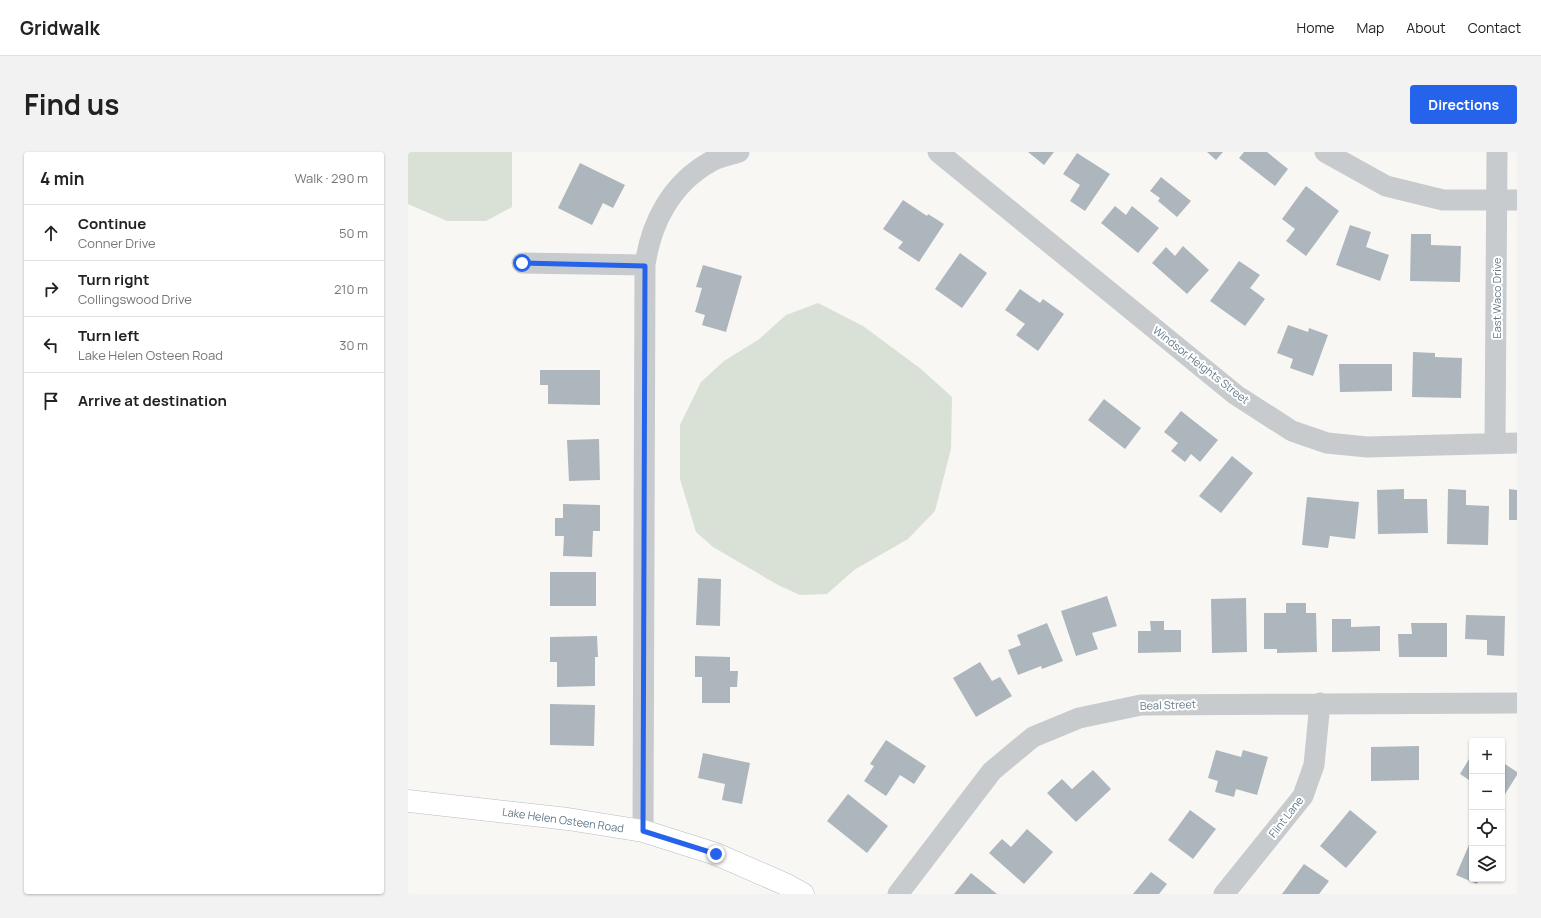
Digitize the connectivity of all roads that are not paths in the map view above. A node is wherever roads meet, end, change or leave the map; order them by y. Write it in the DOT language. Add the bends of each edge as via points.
graph roads {
  1 [pos="739,152"];
  2 [pos="938,152"];
  3 [pos="1324,152"];
  4 [pos="1497,152"];
  5 [pos="1507,200"];
  6 [pos="522,263"];
  7 [pos="645,266"];
  8 [pos="1495,443"];
  9 [pos="1517,443"];
  10 [pos="1320,703"];
  11 [pos="1517,703"];
  12 [pos="408,801"];
  13 [pos="643,831"];
  14 [pos="803,894"];
  15 [pos="898,894"];
  16 [pos="1224,894"];
  1 -- 7 [label="street" via="710,162 677,187 659,215 648,244"];
  2 -- 8 [label="street, Windsor Heights Street" via="1236,395 1292,431 1326,443 1367,447"];
  3 -- 5 [label="street" via="1386,186 1443,200"];
  4 -- 5 [label="street, East Waco Drive"];
  5 -- 8 [label="street, East Waco Drive"];
  6 -- 7 [label="street"];
  7 -- 13 [label="street"];
  8 -- 9 [label="street, Windsor Heights Street"];
  10 -- 11 [label="street, Beal Street"];
  10 -- 15 [label="street, Beal Street" via="1142,705 1079,718 1033,737 992,771"];
  10 -- 16 [label="street, Flint Lane" via="1314,765 1303,796"];
  12 -- 13 [label="street, Lake Helen Osteen Road" via="568,819"];
  13 -- 14 [label="street, Lake Helen Osteen Road" via="716,854"];
}
